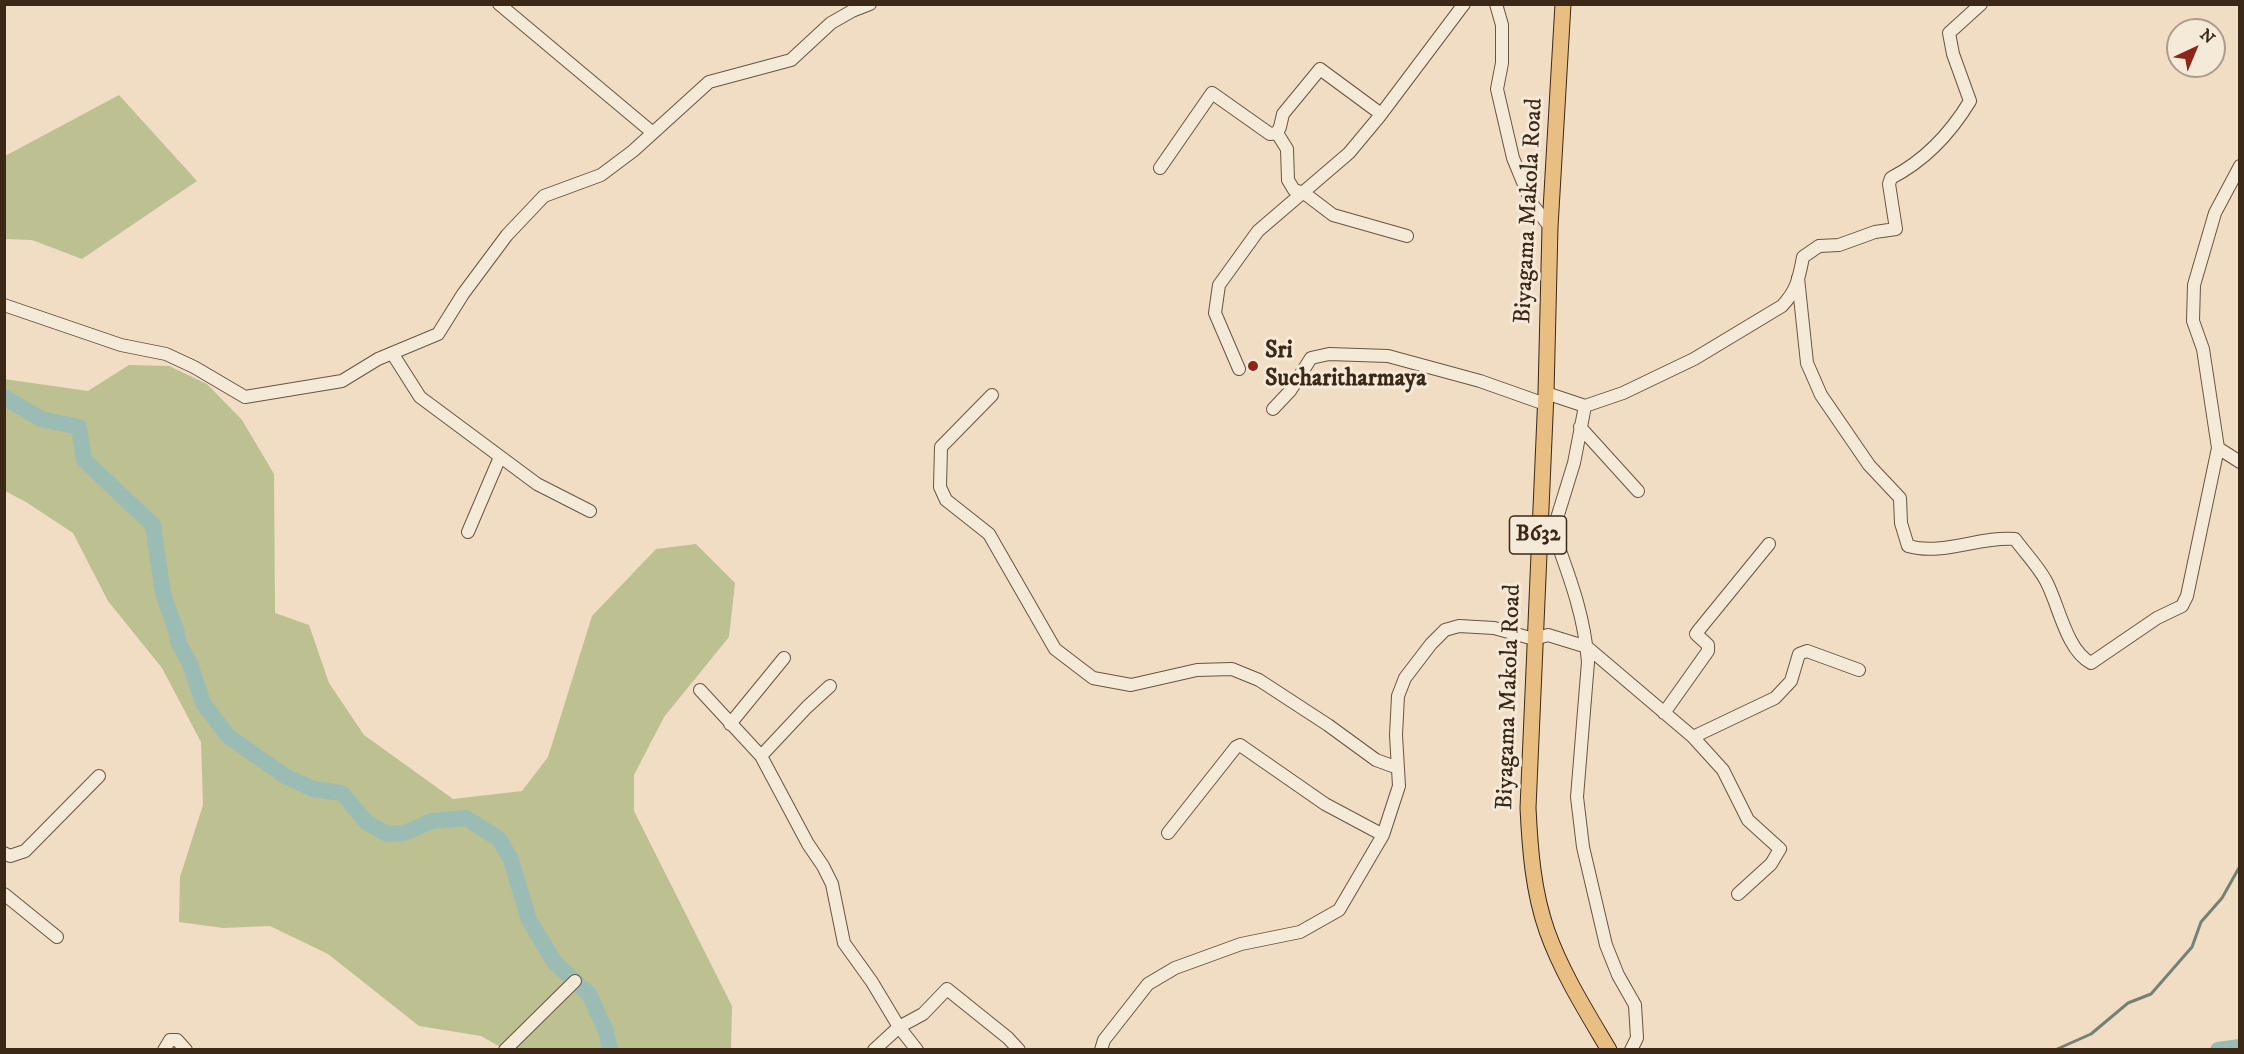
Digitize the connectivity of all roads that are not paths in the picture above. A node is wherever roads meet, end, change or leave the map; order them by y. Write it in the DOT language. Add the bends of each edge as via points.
graph roads {
  1 [pos="499,4"];
  2 [pos="870,4"];
  3 [pos="1464,4"];
  4 [pos="1496,4"];
  5 [pos="1563,4"];
  6 [pos="1981,4"];
  7 [pos="1381,114"];
  8 [pos="653,133"];
  9 [pos="1276,133"];
  10 [pos="2240,166"];
  11 [pos="1160,168"];
  12 [pos="1304,193"];
  13 [pos="1550,227"];
  14 [pos="1407,236"];
  15 [pos="1798,278"];
  16 [pos="4,305"];
  17 [pos="392,353"];
  18 [pos="1239,369"];
  19 [pos="992,395"];
  20 [pos="1545,398"];
  21 [pos="1585,406"];
  22 [pos="1273,409"];
  23 [pos="1580,427"];
  24 [pos="2217,448"];
  25 [pos="500,457"];
  26 [pos="2240,462"];
  27 [pos="1638,491"];
  28 [pos="590,511"];
  29 [pos="1546,530"];
  30 [pos="468,532"];
  31 [pos="1768,544"];
  32 [pos="1534,639"];
  33 [pos="1587,647"];
  34 [pos="784,658"];
  35 [pos="1859,670"];
  36 [pos="831,686"];
  37 [pos="700,690"];
  38 [pos="1664,712"];
  39 [pos="730,724"];
  40 [pos="1693,737"];
  41 [pos="761,756"];
  42 [pos="1398,768"];
  43 [pos="99,776"];
  44 [pos="1168,833"];
  45 [pos="1383,835"];
  46 [pos="4,853"];
  47 [pos="4,894"];
  48 [pos="1738,894"];
  49 [pos="57,937"];
  50 [pos="575,981"];
  51 [pos="899,1027"];
  52 [pos="164,1050"];
  53 [pos="186,1050"];
  54 [pos="506,1050"];
  55 [pos="874,1050"];
  56 [pos="917,1050"];
  57 [pos="1019,1050"];
  58 [pos="1101,1050"];
  59 [pos="1609,1050"];
  60 [pos="1630,1050"];
  1 -- 8 [label="street"];
  2 -- 8 [label="street" via="831,23 791,60 709,82"];
  3 -- 7 [label="street"];
  4 -- 13 [label="street" via="1502,24 1497,89 1513,158 1532,204"];
  5 -- 13 [label="main road, Biyagama Makola Road / B632"];
  6 -- 15 [label="street" via="1949,33 1970,101 1954,127 1913,166 1891,178 1896,229 1839,245 1819,246 1803,257"];
  7 -- 9 [label="street" via="1320,69 1283,114"];
  7 -- 12 [label="street" via="1349,153"];
  8 -- 17 [label="street" via="601,175 544,196 507,235 438,334"];
  9 -- 11 [label="street" via="1270,134 1212,93"];
  9 -- 12 [label="street" via="1287,149 1288,180 1294,190"];
  10 -- 24 [label="street" via="2215,213 2194,285 2193,321 2204,349"];
  12 -- 14 [label="street" via="1333,215"];
  12 -- 18 [label="street" via="1258,231 1219,285 1215,313"];
  13 -- 20 [label="main road, Biyagama Makola Road / B632"];
  15 -- 21 [label="street" via="1793,294 1782,306 1694,359 1623,393"];
  15 -- 24 [label="street" via="1807,363 1821,395 1869,465 1900,498 1901,523 1908,546 1924,550 2015,539 2046,581 2082,658 2091,663 2157,618 2182,606"];
  16 -- 17 [label="street" via="121,345 166,354 245,398 342,381"];
  17 -- 25 [label="street" via="420,397"];
  19 -- 42 [label="street" via="941,447 940,487 945,500 989,534 1055,649 1093,678 1131,685 1197,670 1232,669 1259,680 1376,760"];
  20 -- 21 [label="street"];
  20 -- 22 [label="street" via="1388,356 1329,354 1311,358"];
  20 -- 29 [label="main road, Biyagama Makola Road / B632"];
  21 -- 23 [label="street"];
  23 -- 27 [label="street"];
  23 -- 29 [label="street" via="1574,463"];
  24 -- 26 [label="street"];
  25 -- 28 [label="street" via="537,484"];
  25 -- 30 [label="street"];
  29 -- 32 [label="main road, Biyagama Makola Road / B632"];
  29 -- 33 [label="street" via="1580,607"];
  31 -- 38 [label="street" via="1696,634 1708,645 1708,651"];
  32 -- 33 [label="street" via="1548,635"];
  32 -- 42 [label="street" via="1494,628 1459,626 1445,630 1405,678 1398,696"];
  32 -- 59 [label="main road, Biyagama Makola Road / B632" via="1528,808 1532,868 1547,929 1567,977"];
  33 -- 38 [label="street"];
  33 -- 60 [label="street" via="1577,797 1583,847 1606,945 1635,1005 1637,1038"];
  34 -- 39 [label="street"];
  35 -- 40 [label="street" via="1802,652 1791,681 1775,698"];
  36 -- 41 [label="street"];
  37 -- 39 [label="street"];
  38 -- 40 [label="street"];
  39 -- 41 [label="street"];
  40 -- 48 [label="street" via="1723,770 1748,820 1780,849 1771,864"];
  41 -- 51 [label="street" via="832,884 844,944"];
  42 -- 45 [label="street" via="1399,786"];
  43 -- 46 [label="street" via="25,851 10,856"];
  44 -- 45 [label="street" via="1240,745 1325,804"];
  45 -- 58 [label="street" via="1339,910 1300,932 1241,944 1174,968 1148,984 1104,1040"];
  47 -- 49 [label="street"];
  50 -- 54 [label="street"];
  51 -- 55 [label="street"];
  51 -- 56 [label="street"];
  51 -- 57 [label="street" via="923,1014 947,989"];
  52 -- 53 [label="street" via="170,1040 177,1040"];
}
